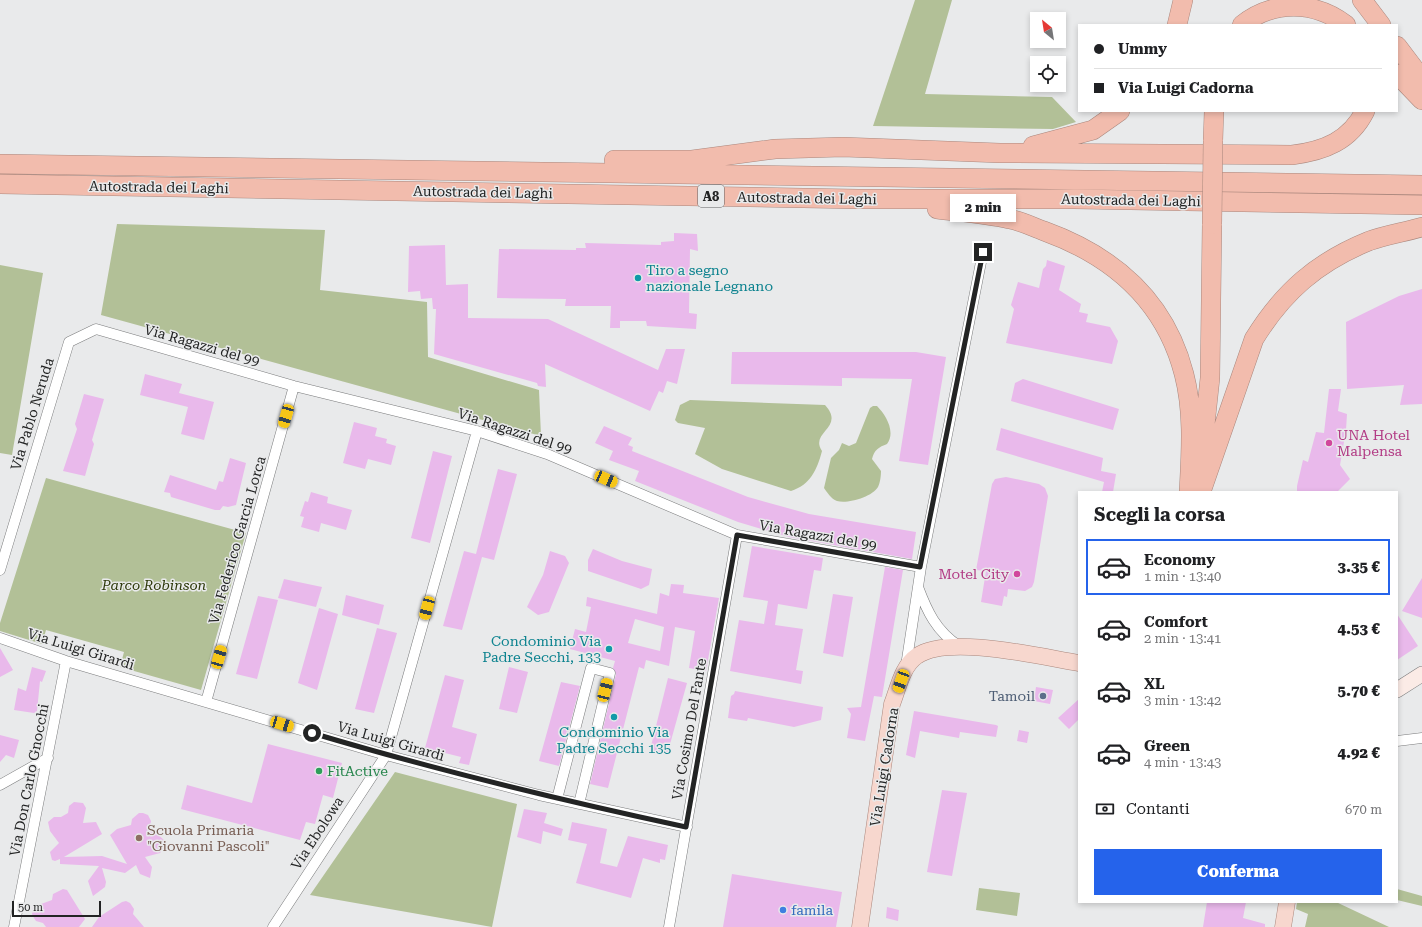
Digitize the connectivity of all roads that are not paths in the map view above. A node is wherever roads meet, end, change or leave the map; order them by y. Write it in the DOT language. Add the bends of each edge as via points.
graph roads {
  1 [pos="1183,0"];
  2 [pos="1362,0"];
  3 [pos="1177,24"];
  4 [pos="1244,24"];
  5 [pos="1344,24"];
  6 [pos="1380,24"];
  7 [pos="1398,47"];
  8 [pos="1398,75"];
  9 [pos="1422,79"];
  10 [pos="1422,100"];
  11 [pos="1119,112"];
  12 [pos="1214,112"];
  13 [pos="1364,112"];
  14 [pos="914,149"];
  15 [pos="0,164"];
  16 [pos="477,171"];
  17 [pos="0,184"];
  18 [pos="1422,185"];
  19 [pos="858,199"];
  20 [pos="1422,205"];
  21 [pos="1422,227"];
  22 [pos="983,252"];
  23 [pos="96,329"];
  24 [pos="294,386"];
  25 [pos="476,431"];
  26 [pos="1189,491"];
  27 [pos="1195,491"];
  28 [pos="1201,491"];
  29 [pos="737,535"];
  30 [pos="920,567"];
  31 [pos="0,570"];
  32 [pos="918,586"];
  33 [pos="0,638"];
  34 [pos="960,647"];
  35 [pos="66,661"];
  36 [pos="1078,663"];
  37 [pos="1422,664"];
  38 [pos="905,670"];
  39 [pos="1422,674"];
  40 [pos="1398,678"];
  41 [pos="1398,689"];
  42 [pos="206,702"];
  43 [pos="1422,738"];
  44 [pos="1398,741"];
  45 [pos="386,755"];
  46 [pos="48,758"];
  47 [pos="0,785"];
  48 [pos="557,799"];
  49 [pos="579,804"];
  50 [pos="686,827"];
  51 [pos="1287,903"];
  52 [pos="14,927"];
  53 [pos="273,927"];
  54 [pos="669,927"];
  55 [pos="860,927"];
  56 [pos="1283,927"];
  1 -- 3 [label="highway"];
  2 -- 6 [label="highway"];
  4 -- 5 [label="highway" via="1264,11 1281,6 1301,6 1326,12"];
  7 -- 9 [label="highway"];
  8 -- 10 [label="highway"];
  11 -- 14 [label="highway" via="1092,130 1033,146 940,146"];
  12 -- 27 [label="highway, bridge" via="1210,378 1203,451"];
  13 -- 14 [label="highway" via="1352,130 1333,145 1314,152 1292,155 1000,153"];
  14 -- 16 [label="highway" via="843,147 775,150 692,160 618,160"];
  15 -- 16 [label="highway, Autostrada dei Laghi / A8"];
  16 -- 18 [label="highway, Autostrada dei Laghi / A8"];
  17 -- 19 [label="highway, Autostrada dei Laghi / A8"];
  19 -- 20 [label="highway, Autostrada dei Laghi / A8" via="1074,199"];
  19 -- 26 [label="highway" via="1010,219 1071,241 1107,261 1129,279 1163,322 1175,345 1184,375 1191,444"];
  21 -- 28 [label="highway" via="1363,244 1326,263 1284,296 1254,339"];
  22 -- 30 [label="street, Via Luigi Cadorna"];
  23 -- 24 [label="street, Via Ragazzi del 99"];
  23 -- 31 [label="street, Via Pablo Neruda" via="69,342"];
  24 -- 25 [label="street, Via Ragazzi del 99"];
  24 -- 42 [label="street, Via Federico Garcia Lorca"];
  25 -- 29 [label="street, Via Ragazzi del 99" via="547,454"];
  25 -- 45 [label="street, Via Ebolowa"];
  29 -- 30 [label="street, Via Ragazzi del 99"];
  29 -- 50 [label="street, Via Cosimo Del Fante"];
  30 -- 32 [label="street, Via Luigi Cadorna"];
  32 -- 34 [label="street, Via Luigi Cadorna" via="927,611 936,626"];
  32 -- 38 [label="street, Via Luigi Cadorna"];
  33 -- 35 [label="street, Via Luigi Girardi"];
  34 -- 36 [label="main road" via="975,646"];
  34 -- 38 [label="main road" via="933,649 917,656"];
  35 -- 42 [label="street, Via Luigi Girardi"];
  35 -- 46 [label="street, Via Don Carlo Gnocchi"];
  37 -- 40 [label="main road"];
  38 -- 55 [label="main road, Via Luigi Cadorna" via="892,704"];
  39 -- 41 [label="main road"];
  42 -- 45 [label="street, Via Luigi Girardi"];
  43 -- 44 [label="street"];
  45 -- 48 [label="street, Via Luigi Girardi"];
  45 -- 53 [label="street, Via Ebolowa"];
  46 -- 47 [label="street"];
  46 -- 52 [label="street, Via Don Carlo Gnocchi"];
  48 -- 49 [label="street, Via Luigi Girardi"];
  48 -- 49 [label="street" via="591,668 610,673"];
  49 -- 50 [label="street, Via Luigi Girardi"];
  50 -- 54 [label="street, Via Cosimo Del Fante"];
  51 -- 56 [label="main road"];
}
